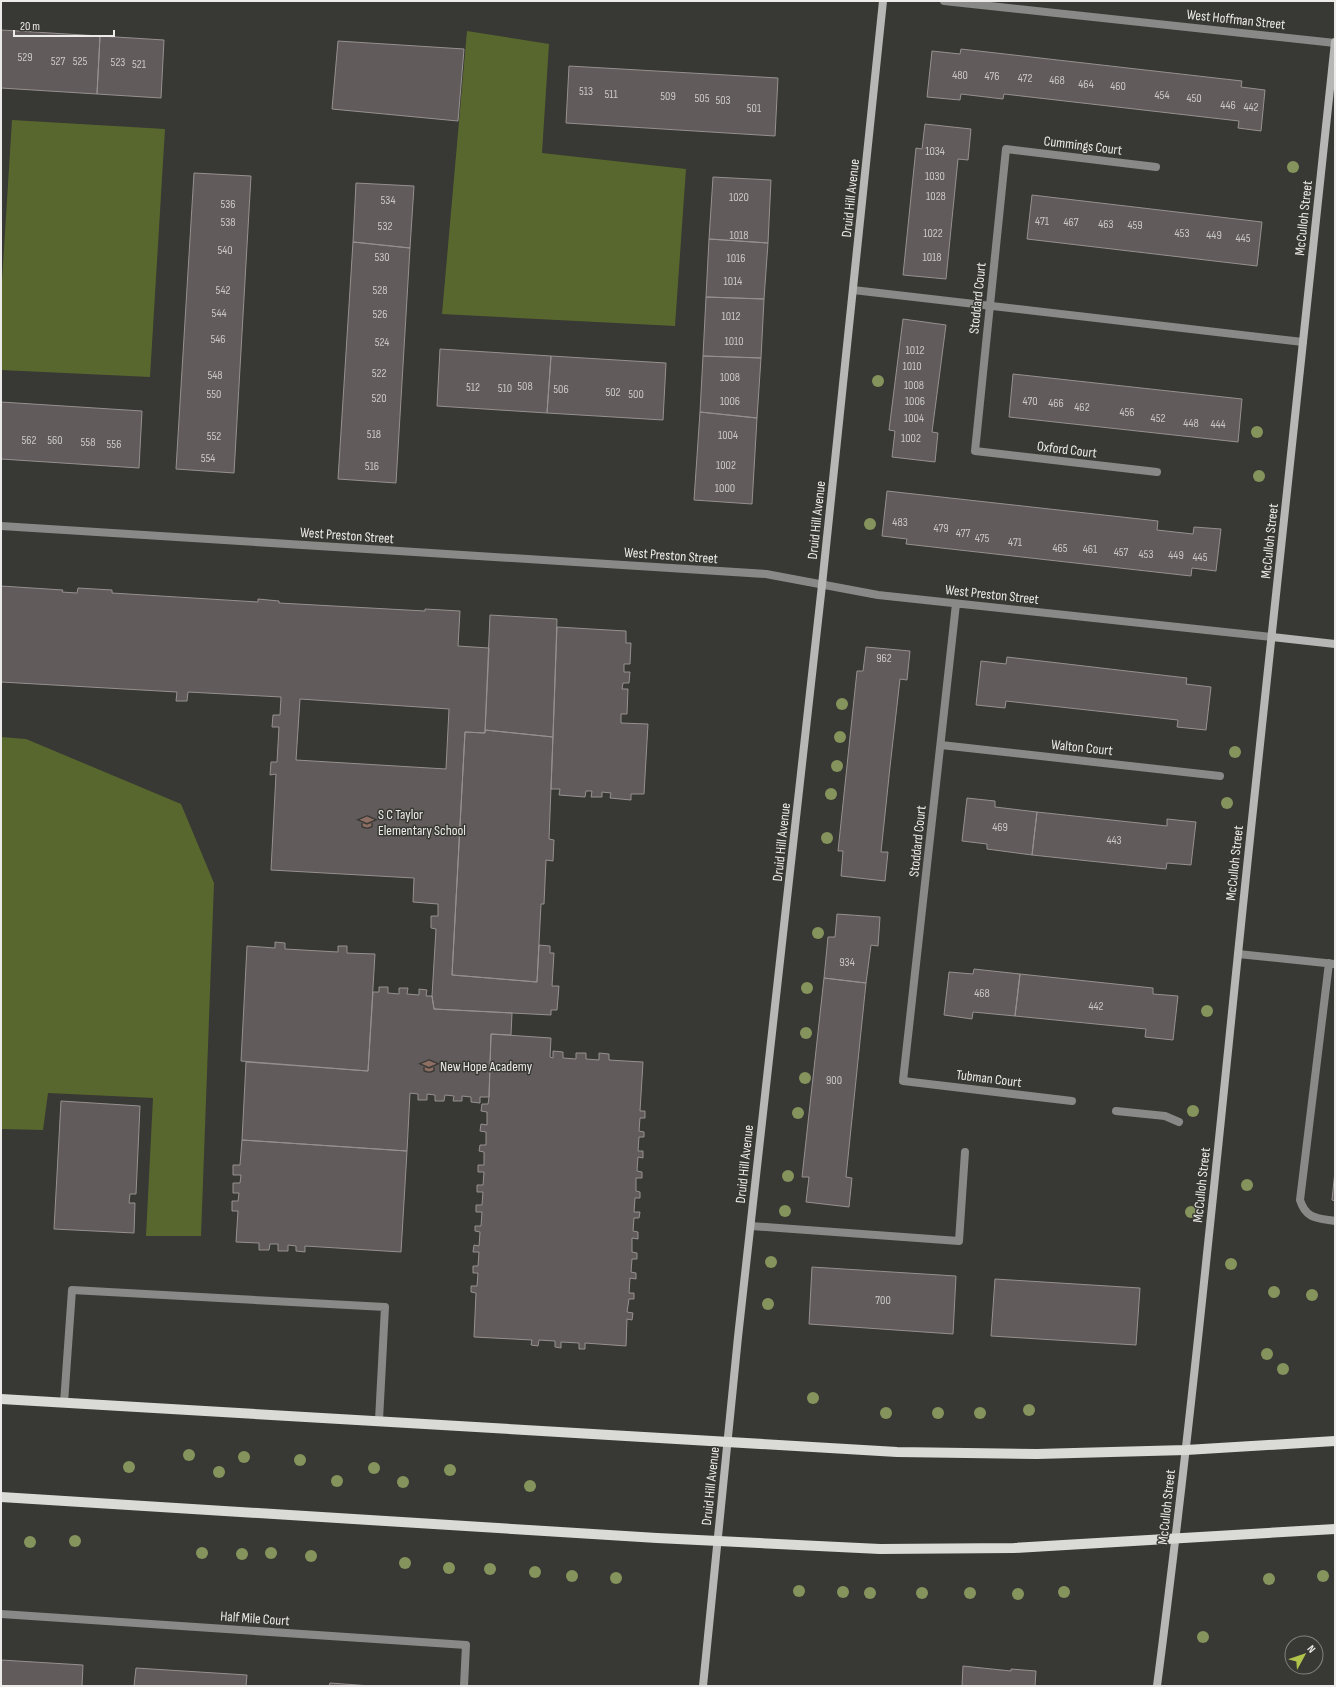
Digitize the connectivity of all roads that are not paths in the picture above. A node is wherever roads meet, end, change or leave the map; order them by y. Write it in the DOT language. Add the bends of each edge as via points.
graph roads {
  1 [pos="884,1"];
  2 [pos="944,1"];
  3 [pos="1335,42"];
  4 [pos="1006,149"];
  5 [pos="1156,167"];
  6 [pos="853,290"];
  7 [pos="990,306"];
  8 [pos="1303,342"];
  9 [pos="975,451"];
  10 [pos="1157,472"];
  11 [pos="1,526"];
  12 [pos="822,585"];
  13 [pos="956,604"];
  14 [pos="1272,637"];
  15 [pos="1335,644"];
  16 [pos="940,745"];
  17 [pos="1220,776"];
  18 [pos="1238,954"];
  19 [pos="1332,964"];
  20 [pos="903,1081"];
  21 [pos="1072,1101"];
  22 [pos="1116,1111"];
  23 [pos="1179,1122"];
  24 [pos="965,1152"];
  25 [pos="1335,1221"];
  26 [pos="750,1226"];
  27 [pos="1,1399"];
  28 [pos="64,1403"];
  29 [pos="380,1420"];
  30 [pos="1335,1441"];
  31 [pos="728,1442"];
  32 [pos="1186,1450"];
  33 [pos="1,1497"];
  34 [pos="1335,1529"];
  35 [pos="1176,1539"];
  36 [pos="718,1541"];
  37 [pos="1,1614"];
  38 [pos="464,1686"];
  39 [pos="703,1686"];
  40 [pos="1157,1686"];
  1 -- 6 [label="main road, Druid Hill Avenue"];
  2 -- 3 [label="street, West Hoffman Street"];
  3 -- 8 [label="main road, McCulloh Street"];
  4 -- 5 [label="street, Cummings Court"];
  4 -- 7 [label="street, Stoddard Court"];
  6 -- 7 [label="street"];
  6 -- 12 [label="main road, Druid Hill Avenue"];
  7 -- 8 [label="street"];
  7 -- 9 [label="street, Stoddard Court"];
  8 -- 14 [label="main road, McCulloh Street"];
  9 -- 10 [label="street, Oxford Court"];
  11 -- 12 [label="street, West Preston Street" via="766,574"];
  12 -- 13 [label="street, West Preston Street" via="878,595"];
  12 -- 26 [label="main road, Druid Hill Avenue"];
  13 -- 14 [label="street, West Preston Street"];
  13 -- 16 [label="street, Stoddard Court"];
  14 -- 15 [label="main road, West Preston Street"];
  14 -- 18 [label="main road, McCulloh Street"];
  16 -- 17 [label="street, Walton Court"];
  16 -- 20 [label="street, Stoddard Court"];
  18 -- 19 [label="street"];
  18 -- 32 [label="main road, McCulloh Street"];
  19 -- 25 [label="street" via="1300,1200 1304,1211 1315,1218"];
  20 -- 21 [label="street, Tubman Court"];
  22 -- 23 [label="street" via="1165,1116"];
  24 -- 26 [label="street" via="959,1241"];
  26 -- 31 [label="main road, Druid Hill Avenue"];
  27 -- 28 [label="main road"];
  28 -- 29 [label="main road"];
  28 -- 29 [label="street" via="72,1290 385,1308"];
  29 -- 31 [label="main road"];
  30 -- 32 [label="main road"];
  31 -- 32 [label="main road" via="897,1452 1037,1454"];
  31 -- 36 [label="main road, Druid Hill Avenue"];
  32 -- 35 [label="main road, McCulloh Street"];
  33 -- 36 [label="main road"];
  34 -- 35 [label="main road"];
  35 -- 36 [label="main road" via="1014,1548 880,1549"];
  35 -- 40 [label="main road, McCulloh Street"];
  36 -- 39 [label="main road, Druid Hill Avenue"];
  37 -- 38 [label="street, Half Mile Court" via="466,1645"];
}
